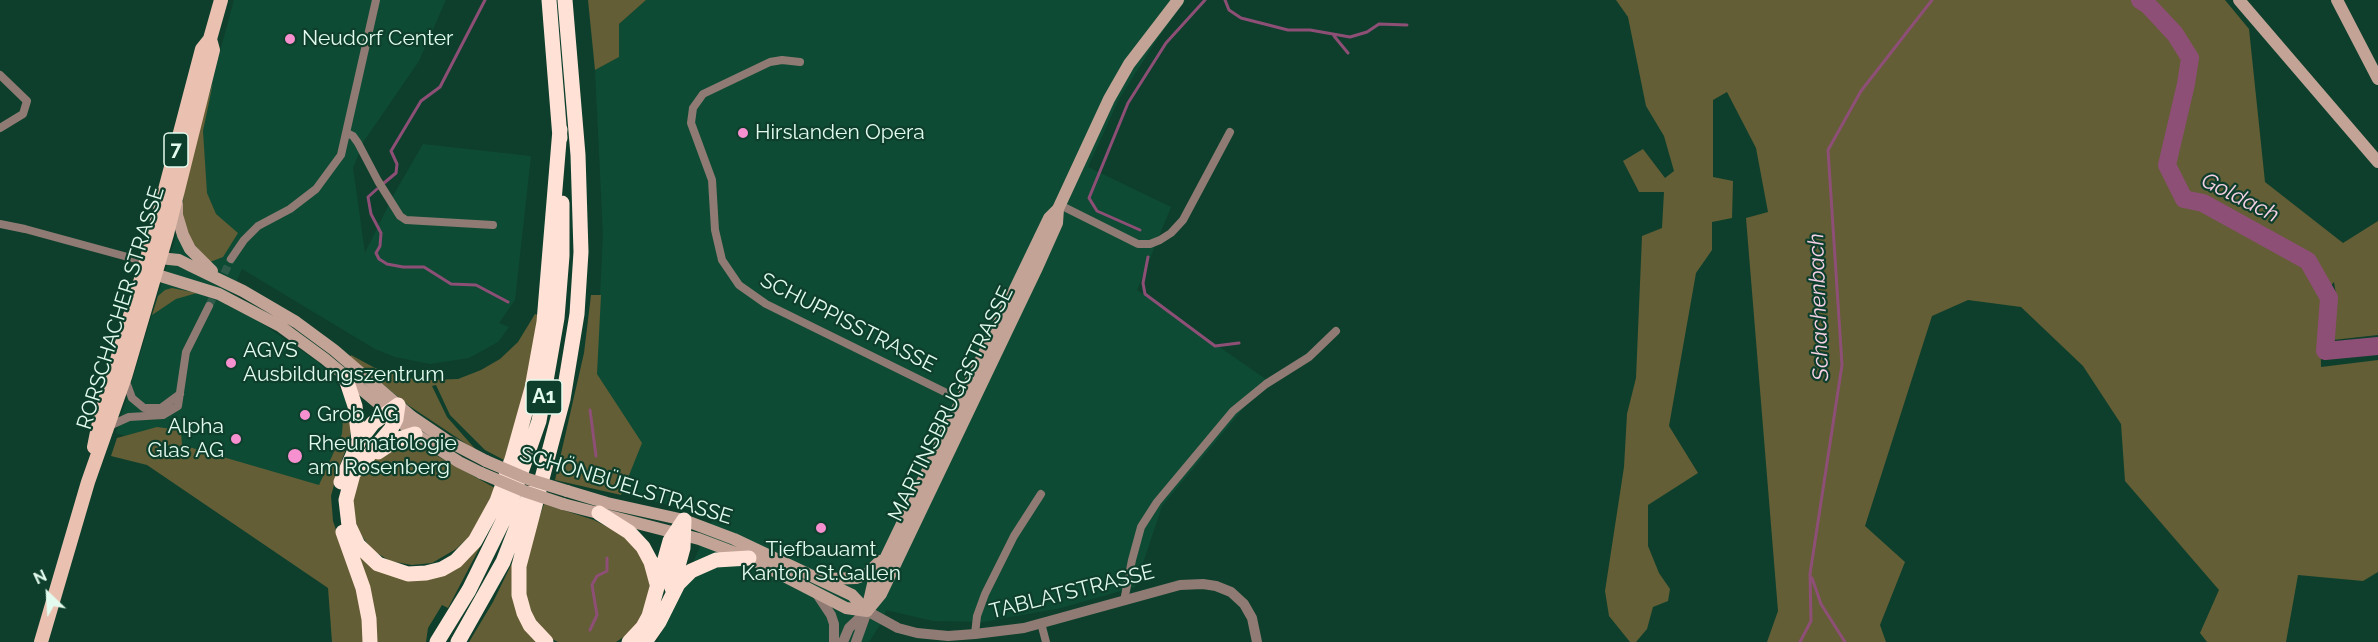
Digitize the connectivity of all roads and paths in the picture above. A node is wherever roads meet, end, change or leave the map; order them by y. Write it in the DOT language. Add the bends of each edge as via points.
graph roads {
  1 [pos="221,0"];
  2 [pos="376,0"];
  3 [pos="549,0"];
  4 [pos="565,0"];
  5 [pos="1178,0"];
  6 [pos="2239,0"];
  7 [pos="2337,0"];
  8 [pos="210,39"];
  9 [pos="800,62"];
  10 [pos="0,75"];
  11 [pos="2378,79"];
  12 [pos="0,128"];
  13 [pos="560,129"];
  14 [pos="1230,132"];
  15 [pos="346,133"];
  16 [pos="2378,162"];
  17 [pos="176,198"];
  18 [pos="1059,207"];
  19 [pos="0,224"];
  20 [pos="493,225"];
  21 [pos="231,259"];
  22 [pos="152,260"];
  23 [pos="154,274"];
  24 [pos="224,282"];
  25 [pos="209,306"];
  26 [pos="1336,332"];
  27 [pos="345,376"];
  28 [pos="125,378"];
  29 [pos="180,394"];
  30 [pos="967,401"];
  31 [pos="394,412"];
  32 [pos="109,426"];
  33 [pos="555,432"];
  34 [pos="415,434"];
  35 [pos="359,441"];
  36 [pos="353,474"];
  37 [pos="88,482"];
  38 [pos="1041,494"];
  39 [pos="599,513"];
  40 [pos="681,528"];
  41 [pos="893,543"];
  42 [pos="749,558"];
  43 [pos="815,584"];
  44 [pos="663,596"];
  45 [pos="1124,601"];
  46 [pos="867,611"];
  47 [pos="1041,623"];
  48 [pos="975,634"];
  49 [pos="41,642"];
  50 [pos="370,642"];
  51 [pos="437,642"];
  52 [pos="458,642"];
  53 [pos="546,642"];
  54 [pos="629,642"];
  55 [pos="645,642"];
  56 [pos="834,642"];
  57 [pos="843,642"];
  58 [pos="855,642"];
  59 [pos="1046,642"];
  60 [pos="1257,642"];
  1 -- 8 [label="main road, RORSCHACHER STRASSE / 7"];
  2 -- 15 [label="street"];
  3 -- 13 [label="highway, A1"];
  4 -- 33 [label="highway, A1" via="578,155 580,252 577,314"];
  5 -- 18 [label="main road, MARTINSBRUGGSTRASSE" via="1120,78"];
  6 -- 16 [label="main road"];
  7 -- 11 [label="main road"];
  8 -- 17 [label="main road, RORSCHACHER STRASSE / 7" via="213,50"];
  8 -- 22 [label="main road, RORSCHACHER STRASSE / 7" via="202,49"];
  9 -- 30 [label="street, SCHUPPISSTRASSE" via="770,62 703,94 693,108 691,123 712,180 715,230 722,260 739,285 766,304"];
  10 -- 12 [label="street" via="27,101 23,114"];
  13 -- 36 [label="highway, A1" via="543,322 532,388 512,459 484,529 466,552 442,569 408,574 391,570 365,553 349,526 346,501"];
  13 -- 51 [label="highway, A1" via="561,285 543,401 506,515 469,590"];
  14 -- 18 [label="street" via="1183,220 1160,240 1138,244"];
  15 -- 20 [label="street" via="358,142 378,181 406,220"];
  15 -- 21 [label="street" via="341,155 316,189 258,226"];
  17 -- 22 [label="main road, RORSCHACHER STRASSE / 7"];
  17 -- 24 [label="main road" via="177,215 190,249"];
  18 -- 30 [label="main road, MARTINSBRUGGSTRASSE" via="1057,223 984,380"];
  19 -- 22 [label="street"];
  22 -- 23 [label="main road, RORSCHACHER STRASSE / 7"];
  22 -- 24 [label="main road, SCHÖNBÜELSTRASSE" via="179,260"];
  22 -- 37 [label="main road, RORSCHACHER STRASSE / 7" via="100,417"];
  23 -- 27 [label="main road, SCHÖNBÜELSTRASSE" via="219,294 260,314 303,341"];
  23 -- 28 [label="main road, RORSCHACHER STRASSE / 7"];
  24 -- 31 [label="main road, SCHÖNBÜELSTRASSE" via="296,322 333,350"];
  25 -- 29 [label="street" via="186,352"];
  26 -- 45 [label="street" via="1309,357 1233,411 1157,502 1141,527"];
  27 -- 31 [label="main road, SCHÖNBÜELSTRASSE"];
  27 -- 35 [label="highway" via="355,406"];
  28 -- 29 [label="street" via="132,398 144,408 161,408"];
  28 -- 32 [label="main road, RORSCHACHER STRASSE / 7"];
  29 -- 32 [label="street" via="177,405 163,415 129,417"];
  30 -- 41 [label="main road, MARTINSBRUGGSTRASSE"];
  30 -- 46 [label="main road, MARTINSBRUGGSTRASSE" via="881,594"];
  31 -- 34 [label="main road, SCHÖNBÜELSTRASSE"];
  31 -- 35 [label="highway" via="373,423"];
  31 -- 36 [label="highway, A1" via="391,429"];
  31 -- 40 [label="main road, SCHÖNBÜELSTRASSE, bridge" via="528,479"];
  32 -- 37 [label="main road, RORSCHACHER STRASSE / 7"];
  33 -- 52 [label="highway, A1" via="503,562"];
  33 -- 53 [label="highway, A1" via="519,566 519,595 524,613"];
  34 -- 36 [label="highway" via="379,450"];
  34 -- 39 [label="main road, SCHÖNBÜELSTRASSE, bridge" via="481,473 563,504"];
  35 -- 50 [label="highway" via="342,477 337,509 363,588"];
  37 -- 49 [label="main road, RORSCHACHER STRASSE / 7"];
  38 -- 48 [label="street" via="986,594"];
  39 -- 40 [label="main road, SCHÖNBÜELSTRASSE"];
  39 -- 44 [label="highway" via="629,532 643,547"];
  40 -- 42 [label="main road, SCHÖNBÜELSTRASSE"];
  40 -- 43 [label="main road, SCHÖNBÜELSTRASSE" via="734,539"];
  40 -- 44 [label="highway" via="681,558"];
  41 -- 43 [label="main road, MARTINSBRUGGSTRASSE" via="867,574"];
  41 -- 46 [label="main road, MARTINSBRUGGSTRASSE" via="870,589"];
  42 -- 43 [label="main road, SCHÖNBÜELSTRASSE"];
  42 -- 44 [label="highway" via="700,565"];
  43 -- 46 [label="main road, SCHÖNBÜELSTRASSE" via="852,595"];
  43 -- 56 [label="street" via="834,624"];
  44 -- 54 [label="highway"];
  44 -- 55 [label="highway" via="659,622"];
  45 -- 47 [label="street, TABLATSTRASSE"];
  45 -- 60 [label="street, TABLATSTRASSE" via="1189,584 1216,586 1231,592 1244,604 1252,618"];
  46 -- 48 [label="street, TABLATSTRASSE" via="898,628 917,633"];
  46 -- 57 [label="street, MARTINSBRUGGSTRASSE" via="849,628"];
  46 -- 58 [label="street, MARTINSBRUGGSTRASSE"];
  47 -- 48 [label="street, TABLATSTRASSE"];
  47 -- 59 [label="street"];
}
